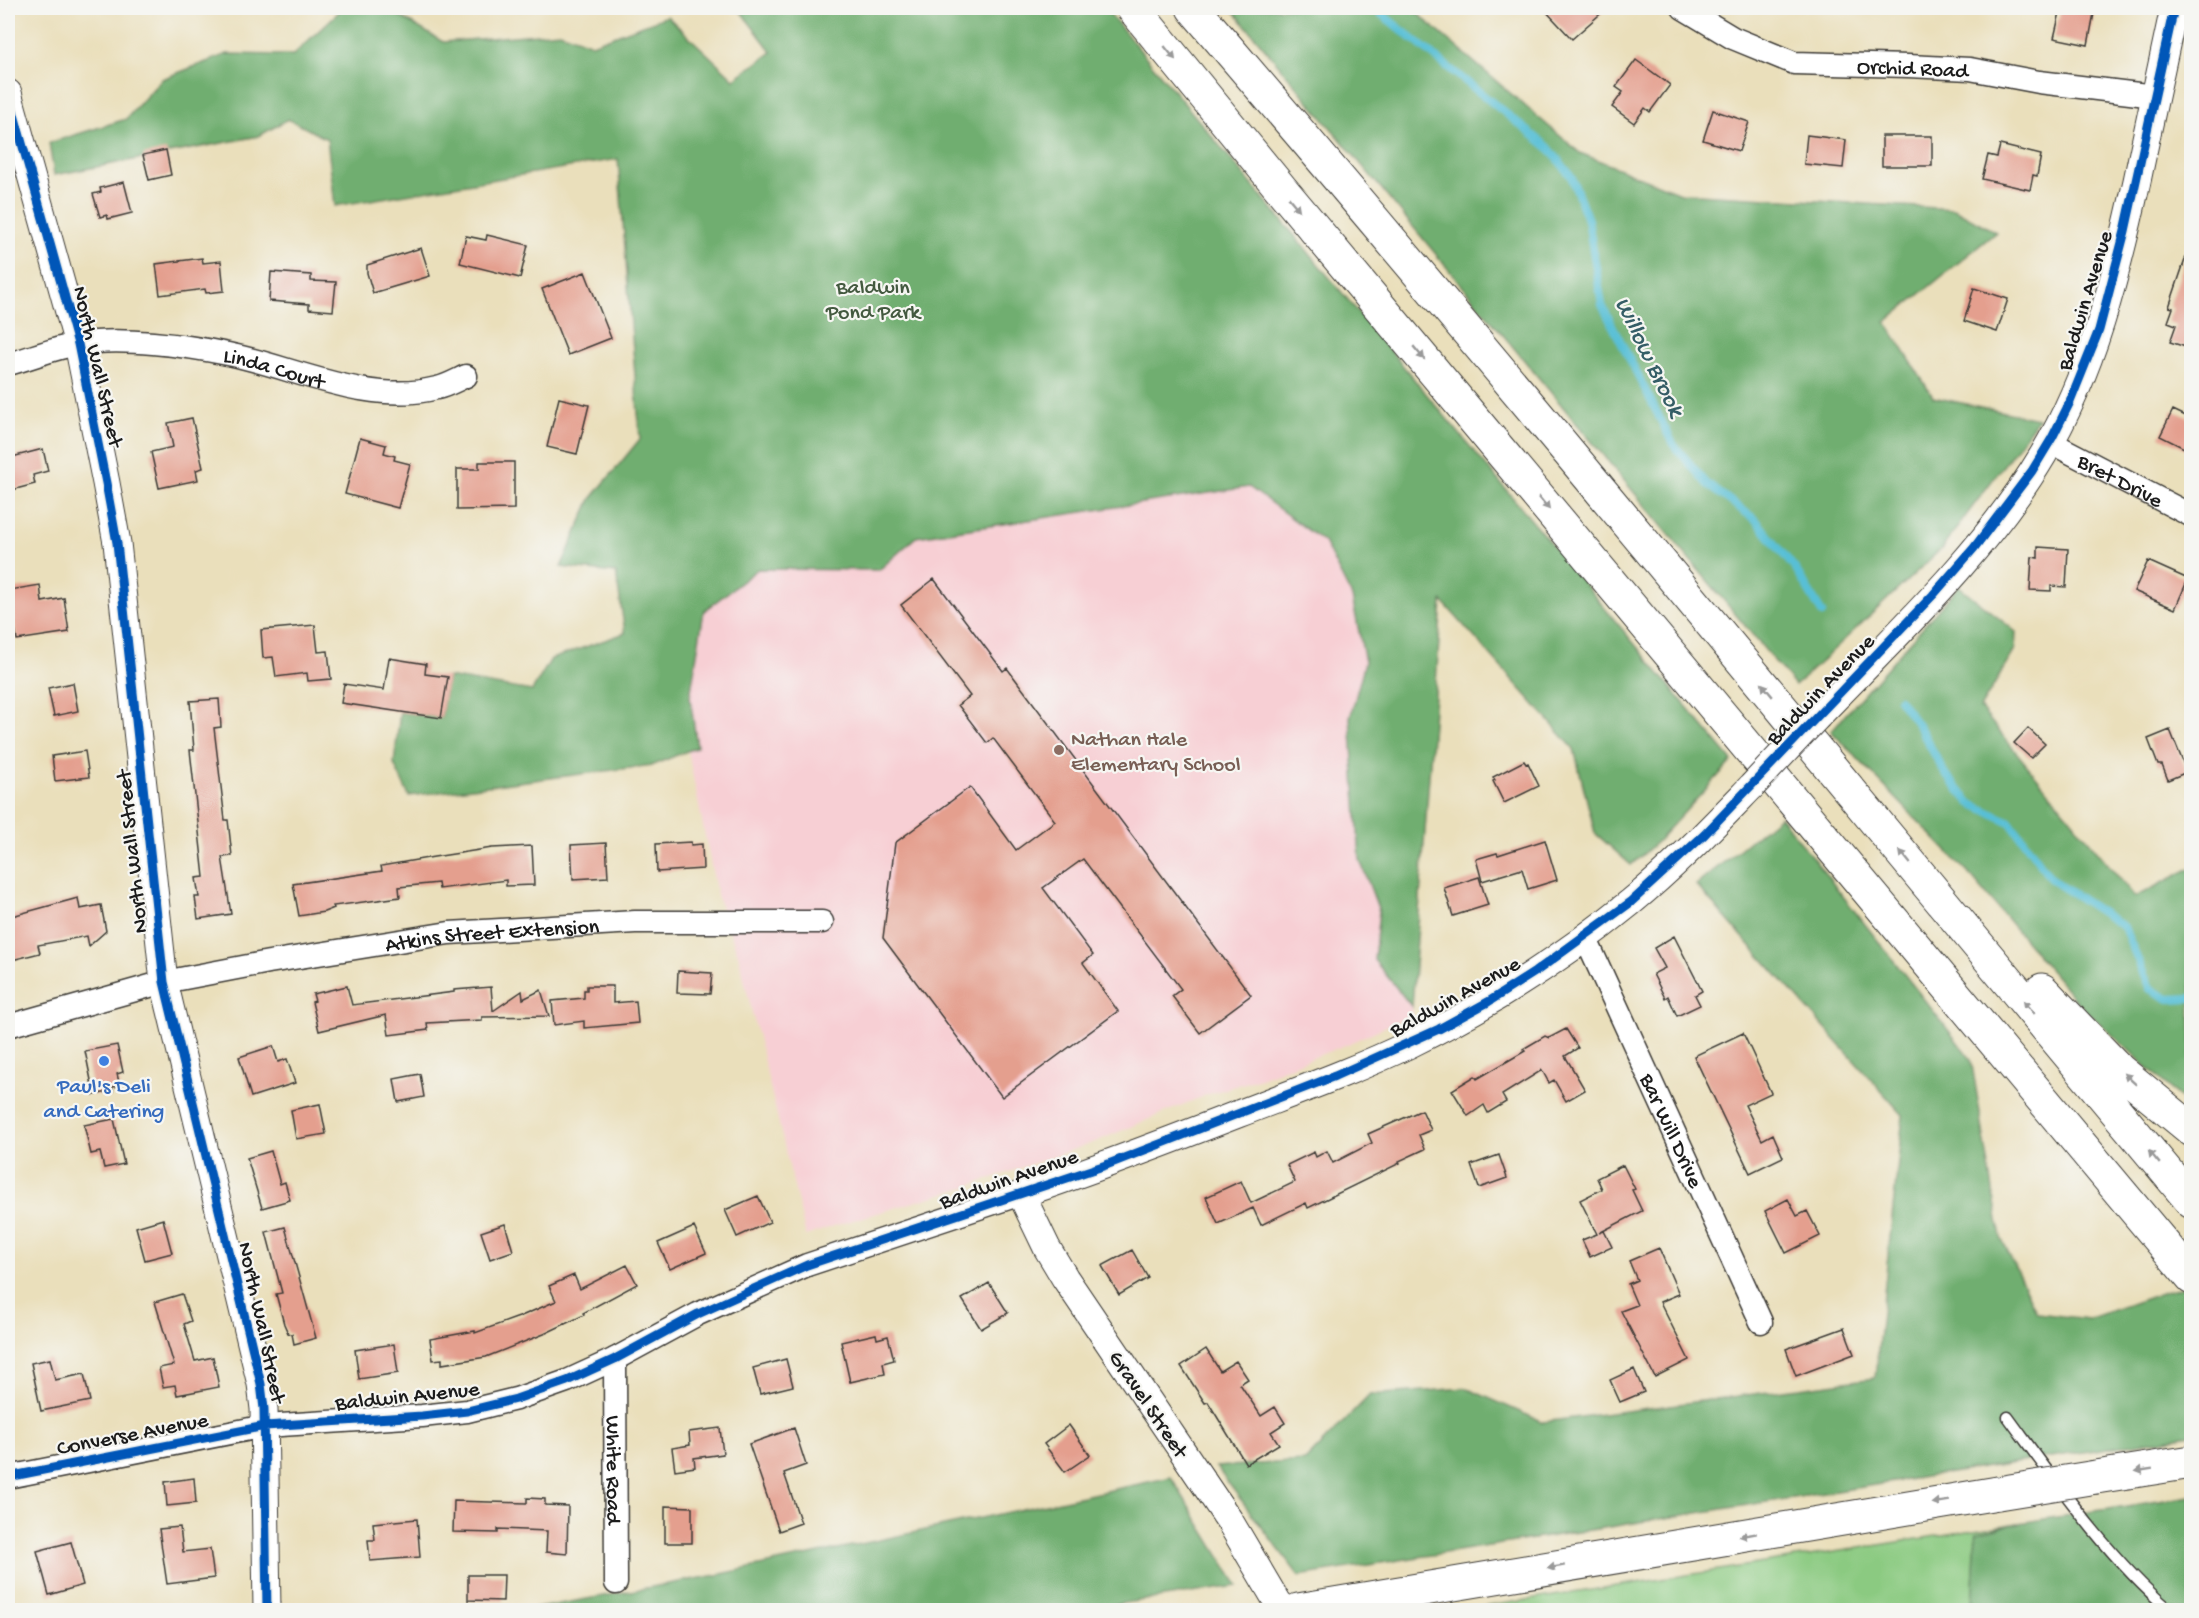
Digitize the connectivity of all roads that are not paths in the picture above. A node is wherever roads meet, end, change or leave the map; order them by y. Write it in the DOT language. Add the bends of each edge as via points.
graph roads {
  1 [pos="1133,8"];
  2 [pos="1193,8"];
  3 [pos="1683,8"];
  4 [pos="2174,8"];
  5 [pos="8,93"];
  6 [pos="2156,96"];
  7 [pos="78,344"];
  8 [pos="8,364"];
  9 [pos="466,376"];
  10 [pos="2050,442"];
  11 [pos="2192,516"];
  12 [pos="1946,908"];
  13 [pos="822,922"];
  14 [pos="1585,937"];
  15 [pos="164,982"];
  16 [pos="8,1026"];
  17 [pos="2192,1130"];
  18 [pos="1021,1194"];
  19 [pos="2192,1202"];
  20 [pos="2192,1278"];
  21 [pos="1761,1322"];
  22 [pos="615,1359"];
  23 [pos="2008,1417"];
  24 [pos="265,1426"];
  25 [pos="2192,1462"];
  26 [pos="8,1477"];
  27 [pos="616,1583"];
  28 [pos="1307,1609"];
  29 [pos="267,1611"];
  30 [pos="1282,1611"];
  31 [pos="2170,1611"];
  1 -- 20 [label="highway, one-way"];
  12 -- 2 [label="highway, one-way" via="1802,731"];
  3 -- 6 [label="street, Orchid Road" via="1733,38 1794,63 1970,69"];
  4 -- 6 [label="street, Baldwin Avenue"];
  5 -- 7 [label="street, North Wall Street"];
  6 -- 10 [label="street, Baldwin Avenue" via="2099,330"];
  7 -- 8 [label="street, Linda Court"];
  7 -- 9 [label="street, Linda Court" via="181,346 228,354 369,391 405,393 437,388"];
  7 -- 15 [label="street, North Wall Street" via="117,543"];
  10 -- 11 [label="street, Bret Drive"];
  10 -- 14 [label="street, Baldwin Avenue, bridge" via="2020,488 1933,595 1667,871"];
  17 -- 12 [label="highway, one-way" via="2097,1048 2008,953"];
  19 -- 12 [label="highway, one-way"];
  13 -- 15 [label="street, Atkins Street Extension" via="635,922 449,933"];
  14 -- 18 [label="street, Baldwin Avenue" via="1488,1002 1384,1056 1172,1140"];
  14 -- 21 [label="street, Bar Will Drive"];
  15 -- 16 [label="street, Atkins Street Extension"];
  15 -- 24 [label="street, North Wall Street" via="261,1384"];
  18 -- 22 [label="street, Baldwin Avenue" via="807,1265 698,1314"];
  18 -- 30 [label="street, Gravel Street" via="1059,1268 1229,1520"];
  22 -- 24 [label="street, Baldwin Avenue" via="516,1399 467,1411"];
  22 -- 27 [label="street, White Road"];
  23 -- 31 [label="lane" via="2099,1535"];
  24 -- 26 [label="street, Converse Avenue"];
  24 -- 29 [label="street, North Wall Street"];
  25 -- 28 [label="highway, one-way, bridge"];
}
